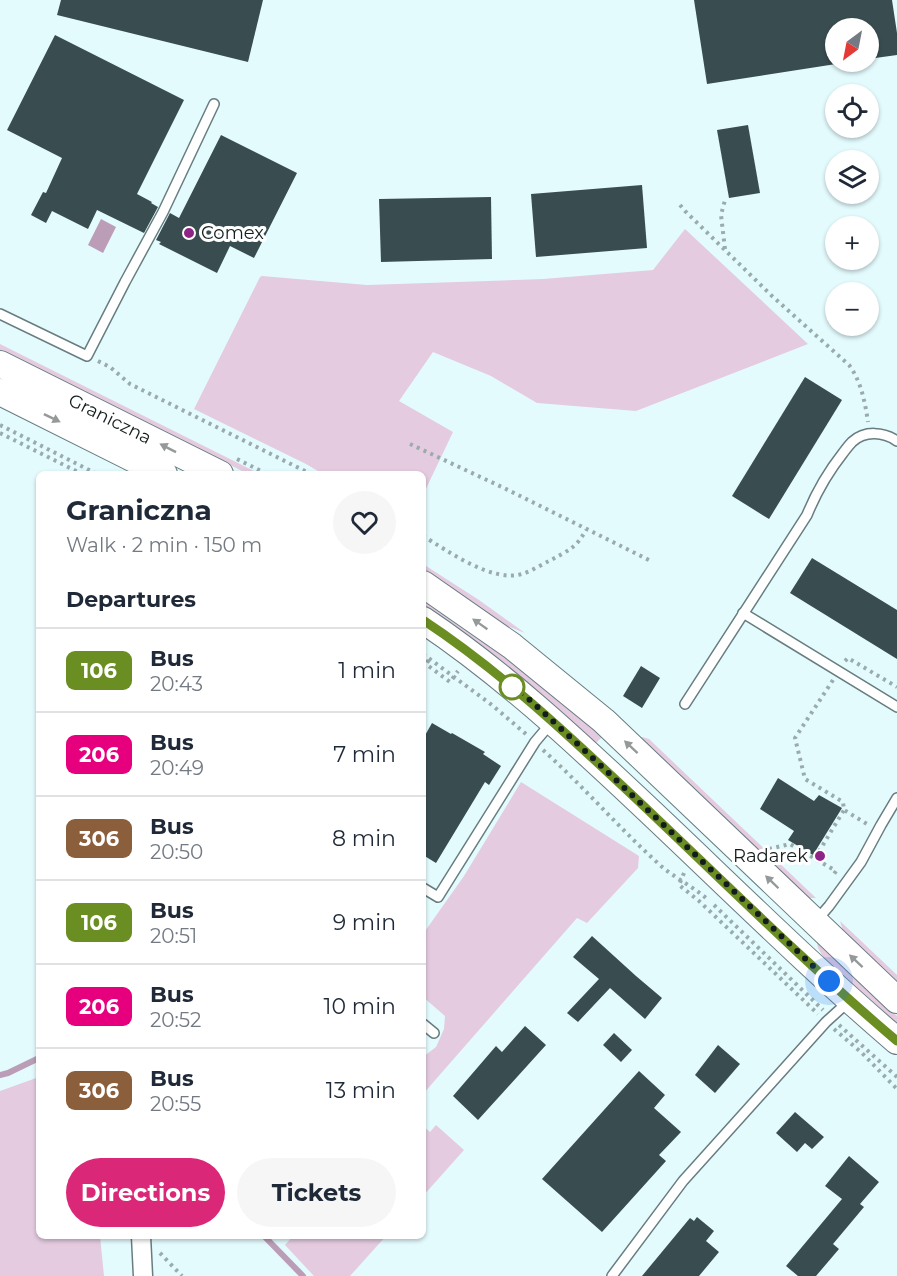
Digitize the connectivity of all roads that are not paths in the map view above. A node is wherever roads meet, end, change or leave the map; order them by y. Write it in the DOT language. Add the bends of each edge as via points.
graph roads {
  1 [pos="214,104"];
  2 [pos="0,314"];
  3 [pos="0,364"];
  4 [pos="0,392"];
  5 [pos="897,441"];
  6 [pos="158,471"];
  7 [pos="214,471"];
  8 [pos="426,586"];
  9 [pos="743,613"];
  10 [pos="426,622"];
  11 [pos="686,704"];
  12 [pos="897,707"];
  13 [pos="553,722"];
  14 [pos="897,798"];
  15 [pos="426,890"];
  16 [pos="815,922"];
  17 [pos="850,1000"];
  18 [pos="897,1000"];
  19 [pos="426,1026"];
  20 [pos="434,1033"];
  21 [pos="897,1041"];
  22 [pos="141,1239"];
  23 [pos="143,1276"];
  24 [pos="612,1276"];
  1 -- 2 [label="lane" via="163,212 87,356"];
  7 -- 3 [label="main road, Graniczna, one-way"];
  4 -- 6 [label="main road, Graniczna, one-way"];
  5 -- 9 [label="lane" via="874,433 852,442"];
  16 -- 8 [label="main road, one-way" via="604,721 512,646"];
  9 -- 11 [label="lane"];
  9 -- 12 [label="lane"];
  10 -- 13 [label="main road" via="483,663"];
  13 -- 15 [label="lane" via="535,742 438,897"];
  13 -- 17 [label="main road"];
  14 -- 16 [label="lane" via="855,870"];
  18 -- 16 [label="main road, one-way"];
  17 -- 21 [label="main road"];
  17 -- 24 [label="lane" via="683,1182"];
  19 -- 20 [label="lane"];
  22 -- 23 [label="street"];
}
